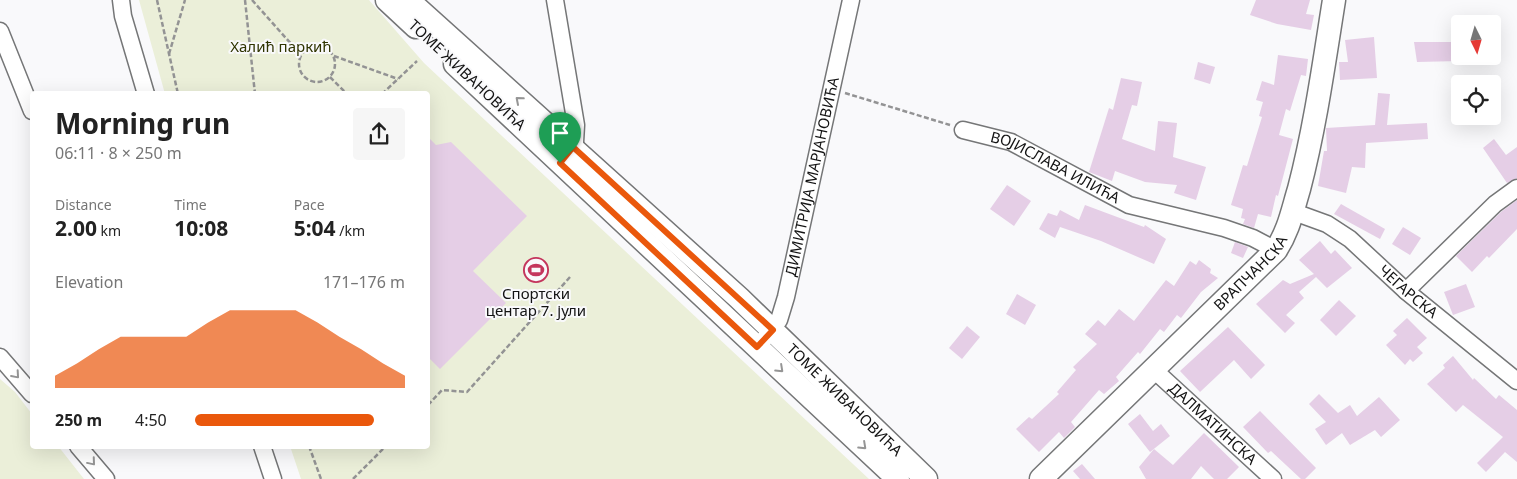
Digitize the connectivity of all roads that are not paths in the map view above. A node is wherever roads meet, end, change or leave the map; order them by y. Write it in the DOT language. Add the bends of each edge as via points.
graph roads {
  1 [pos="121,0"];
  2 [pos="387,0"];
  3 [pos="408,0"];
  4 [pos="555,0"];
  5 [pos="851,0"];
  6 [pos="1334,0"];
  7 [pos="0,31"];
  8 [pos="145,91"];
  9 [pos="30,106"];
  10 [pos="963,130"];
  11 [pos="567,155"];
  12 [pos="1517,188"];
  13 [pos="1294,212"];
  14 [pos="1276,250"];
  15 [pos="1406,291"];
  16 [pos="773,330"];
  17 [pos="757,347"];
  18 [pos="0,357"];
  19 [pos="1153,369"];
  20 [pos="1517,381"];
  21 [pos="30,392"];
  22 [pos="81,449"];
  23 [pos="263,449"];
  24 [pos="106,479"];
  25 [pos="273,479"];
  26 [pos="898,479"];
  27 [pos="926,479"];
  28 [pos="1041,479"];
  29 [pos="1273,479"];
  1 -- 8 [label="street"];
  2 -- 11 [label="main road, ТОМЕ ЖИВАНОВИЋА"];
  11 -- 3 [label="main road, ТОМЕ ЖИВАНОВИЋА, one-way"];
  4 -- 11 [label="street" via="576,135"];
  5 -- 16 [label="street, ДИМИТРИЈА МАРЈАНОВИЋА" via="786,296"];
  6 -- 13 [label="main road, ВРАПЧАНСКА" via="1306,166"];
  7 -- 9 [label="street"];
  10 -- 14 [label="street, ВОЈИСЛАВА ИЛИЋА" via="1011,142 1129,205 1224,228"];
  11 -- 16 [label="main road, ТОМЕ ЖИВАНОВИЋА"];
  11 -- 17 [label="main road, ТОМЕ ЖИВАНОВИЋА"];
  12 -- 15 [label="street" via="1495,204"];
  13 -- 14 [label="main road, ВРАПЧАНСКА"];
  13 -- 15 [label="street, ЧЕГАРСКА" via="1336,228"];
  14 -- 19 [label="main road, ВРАПЧАНСКА"];
  15 -- 20 [label="street, ЧЕГАРСКА"];
  16 -- 17 [label="street, ДИМИТРИЈА МАРЈАНОВИЋА"];
  16 -- 27 [label="main road, ТОМЕ ЖИВАНОВИЋА"];
  17 -- 26 [label="main road, ТОМЕ ЖИВАНОВИЋА, one-way"];
  18 -- 21 [label="street, one-way"];
  19 -- 28 [label="main road, ВРАПЧАНСКА"];
  19 -- 29 [label="street, ДАЛМАТИНСКА"];
  22 -- 24 [label="street, one-way"];
  23 -- 25 [label="street"];
}
